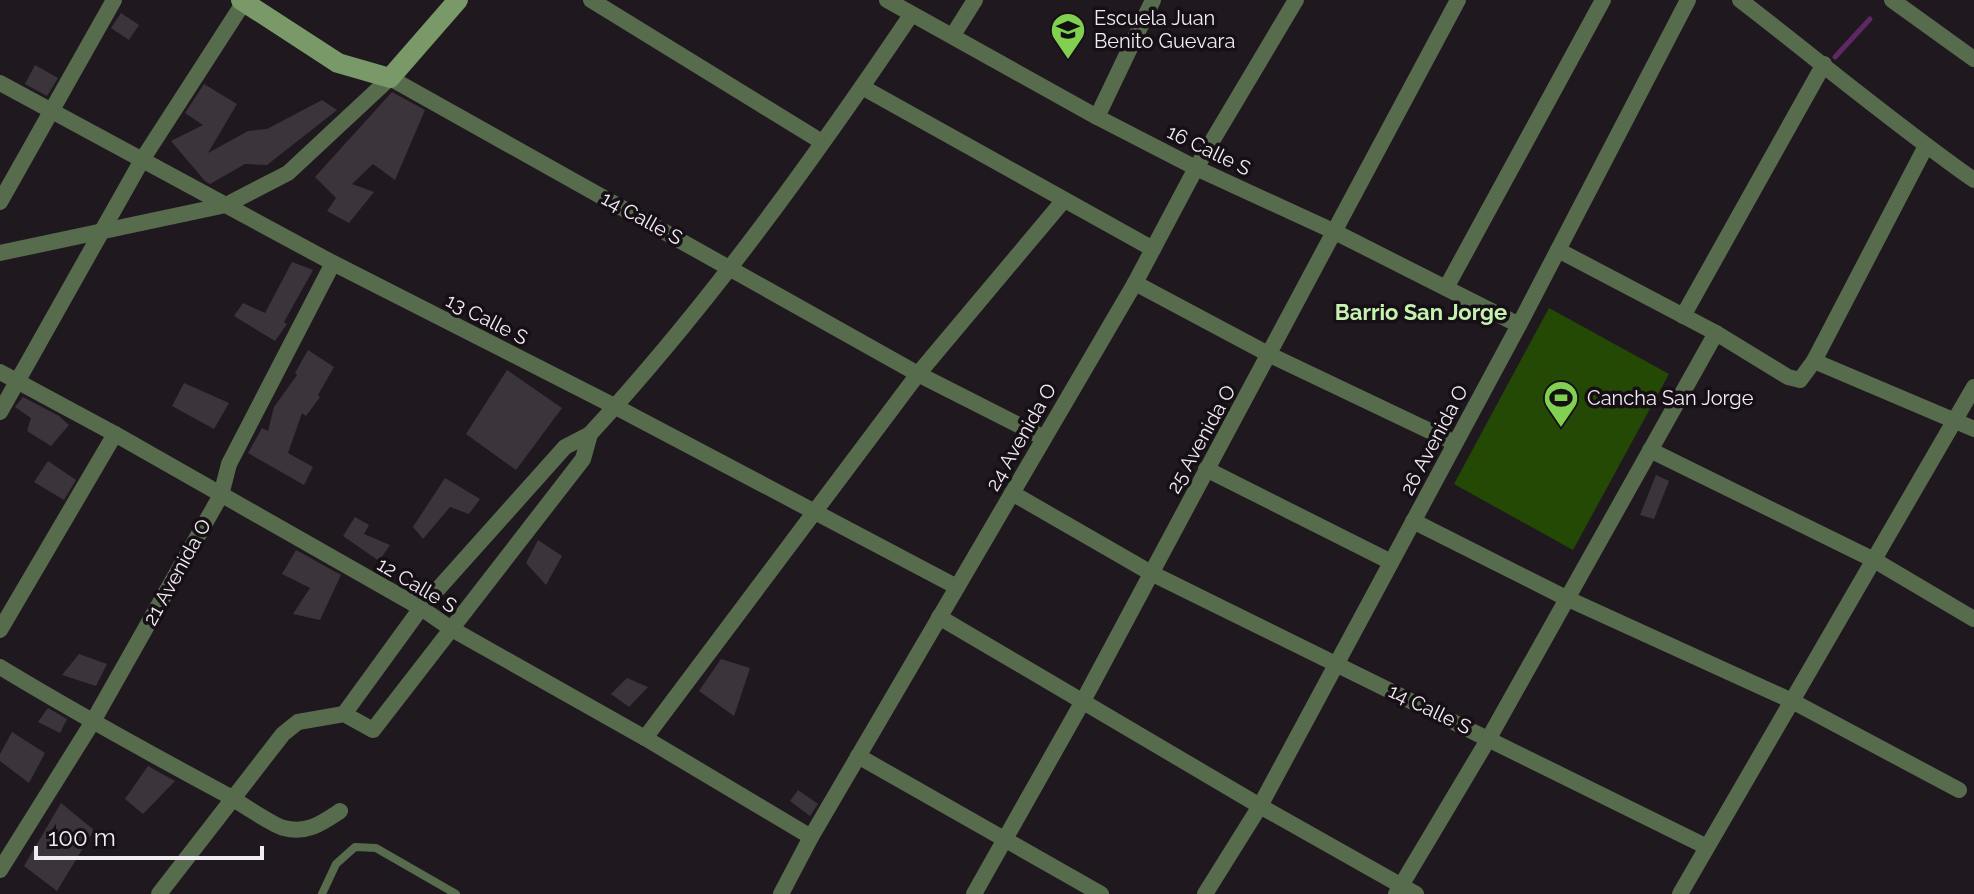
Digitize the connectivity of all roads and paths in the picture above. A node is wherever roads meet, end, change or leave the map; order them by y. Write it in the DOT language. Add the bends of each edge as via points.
graph roads {
  1 [pos="114,0"];
  2 [pos="458,0"];
  3 [pos="591,0"];
  4 [pos="887,0"];
  5 [pos="975,0"];
  6 [pos="1153,0"];
  7 [pos="1296,0"];
  8 [pos="1458,0"];
  9 [pos="1603,0"];
  10 [pos="1688,0"];
  11 [pos="1740,0"];
  12 [pos="1892,0"];
  13 [pos="242,1"];
  14 [pos="911,15"];
  15 [pos="953,35"];
  16 [pos="1974,59"];
  17 [pos="1824,64"];
  18 [pos="390,78"];
  19 [pos="0,83"];
  20 [pos="862,87"];
  21 [pos="52,111"];
  22 [pos="1097,117"];
  23 [pos="822,142"];
  24 [pos="1926,146"];
  25 [pos="142,160"];
  26 [pos="1196,168"];
  27 [pos="1974,180"];
  28 [pos="1064,200"];
  29 [pos="0,202"];
  30 [pos="226,205"];
  31 [pos="104,231"];
  32 [pos="1333,231"];
  33 [pos="1153,249"];
  34 [pos="1558,250"];
  35 [pos="0,253"];
  36 [pos="333,263"];
  37 [pos="731,267"];
  38 [pos="1135,283"];
  39 [pos="1446,288"];
  40 [pos="1683,316"];
  41 [pos="1519,325"];
  42 [pos="1716,333"];
  43 [pos="1270,355"];
  44 [pos="1814,361"];
  45 [pos="0,372"];
  46 [pos="918,374"];
  47 [pos="18,381"];
  48 [pos="1974,387"];
  49 [pos="616,407"];
  50 [pos="0,412"];
  51 [pos="1955,420"];
  52 [pos="1974,429"];
  53 [pos="115,434"];
  54 [pos="590,434"];
  55 [pos="1044,438"];
  56 [pos="1455,443"];
  57 [pos="1650,450"];
  58 [pos="1206,469"];
  59 [pos="1012,493"];
  60 [pos="221,495"];
  61 [pos="814,512"];
  62 [pos="1413,521"];
  63 [pos="468,557"];
  64 [pos="1874,560"];
  65 [pos="1391,562"];
  66 [pos="1151,573"];
  67 [pos="492,576"];
  68 [pos="957,587"];
  69 [pos="1566,598"];
  70 [pos="421,608"];
  71 [pos="939,617"];
  72 [pos="1974,619"];
  73 [pos="450,628"];
  74 [pos="0,630"];
  75 [pos="1337,663"];
  76 [pos="0,667"];
  77 [pos="1083,701"];
  78 [pos="1792,701"];
  79 [pos="344,714"];
  80 [pos="92,723"];
  81 [pos="645,738"];
  82 [pos="1489,738"];
  83 [pos="858,756"];
  84 [pos="1959,790"];
  85 [pos="233,798"];
  86 [pos="1260,806"];
  87 [pos="340,811"];
  88 [pos="811,837"];
  89 [pos="1004,839"];
  90 [pos="1707,847"];
  91 [pos="0,870"];
  92 [pos="1405,891"];
  93 [pos="159,894"];
  94 [pos="322,894"];
  95 [pos="456,894"];
  96 [pos="781,894"];
  97 [pos="974,894"];
  98 [pos="1101,894"];
  99 [pos="1205,894"];
  100 [pos="1680,894"];
  1 -- 21 [label="street"];
  2 -- 18 [label="street"];
  3 -- 23 [label="street"];
  4 -- 14 [label="street, 16 Calle S"];
  5 -- 15 [label="street"];
  6 -- 22 [label="street"];
  7 -- 26 [label="street, 24 Avenida O"];
  8 -- 32 [label="street, 25 Avenida O"];
  9 -- 39 [label="street"];
  10 -- 34 [label="street, 26 Avenida O"];
  11 -- 17 [label="street"];
  12 -- 16 [label="street"];
  13 -- 18 [label="street, 14 Calle S" via="338,63"];
  13 -- 25 [label="street"];
  14 -- 15 [label="street, 16 Calle S"];
  14 -- 20 [label="street"];
  15 -- 22 [label="street, 16 Calle S"];
  17 -- 24 [label="street"];
  17 -- 40 [label="street"];
  18 -- 30 [label="street" via="288,173"];
  18 -- 37 [label="street, 14 Calle S"];
  19 -- 21 [label="street, 13 Calle S"];
  20 -- 23 [label="street"];
  20 -- 28 [label="street"];
  21 -- 25 [label="street, 13 Calle S"];
  21 -- 29 [label="street"];
  22 -- 26 [label="street, 16 Calle S"];
  23 -- 37 [label="street"];
  24 -- 27 [label="street"];
  24 -- 44 [label="street"];
  25 -- 30 [label="street, 13 Calle S"];
  25 -- 31 [label="street"];
  26 -- 32 [label="street, 16 Calle S"];
  26 -- 33 [label="street, 24 Avenida O"];
  28 -- 33 [label="street"];
  28 -- 46 [label="street"];
  30 -- 31 [label="street"];
  30 -- 36 [label="street, 13 Calle S"];
  31 -- 35 [label="street"];
  31 -- 47 [label="street"];
  32 -- 39 [label="street, 16 Calle S"];
  32 -- 43 [label="street, 25 Avenida O"];
  33 -- 38 [label="street, 24 Avenida O"];
  34 -- 40 [label="street"];
  34 -- 41 [label="street, 26 Avenida O"];
  36 -- 49 [label="street, 13 Calle S"];
  36 -- 60 [label="street, 21 Avenida O" via="229,464"];
  37 -- 46 [label="street, 14 Calle S"];
  37 -- 49 [label="street"];
  38 -- 43 [label="street"];
  38 -- 55 [label="street, 24 Avenida O"];
  39 -- 41 [label="street, 16 Calle S"];
  40 -- 42 [label="street"];
  41 -- 56 [label="street, 26 Avenida O"];
  42 -- 44 [label="street" via="1788,377 1800,380"];
  42 -- 57 [label="street"];
  43 -- 56 [label="street"];
  43 -- 58 [label="street, 25 Avenida O"];
  44 -- 51 [label="street"];
  45 -- 47 [label="street, 12 Calle S"];
  46 -- 55 [label="street, 14 Calle S"];
  46 -- 61 [label="street"];
  47 -- 50 [label="street"];
  47 -- 53 [label="street, 12 Calle S"];
  48 -- 51 [label="street"];
  49 -- 54 [label="street"];
  49 -- 61 [label="street, 13 Calle S"];
  51 -- 52 [label="street"];
  51 -- 64 [label="street"];
  53 -- 60 [label="street, 12 Calle S"];
  53 -- 74 [label="street"];
  54 -- 63 [label="street" via="565,447"];
  54 -- 67 [label="street" via="583,459"];
  55 -- 59 [label="street, 24 Avenida O"];
  56 -- 62 [label="street, 26 Avenida O"];
  57 -- 64 [label="street"];
  57 -- 69 [label="street"];
  58 -- 65 [label="street"];
  58 -- 66 [label="street, 25 Avenida O"];
  59 -- 66 [label="street, 14 Calle S"];
  59 -- 68 [label="street, 24 Avenida O"];
  60 -- 70 [label="street, 12 Calle S"];
  60 -- 80 [label="street, 21 Avenida O"];
  61 -- 68 [label="street, 13 Calle S"];
  61 -- 81 [label="street"];
  62 -- 65 [label="street, 26 Avenida O"];
  62 -- 69 [label="street"];
  63 -- 67 [label="street"];
  63 -- 70 [label="street"];
  64 -- 72 [label="street"];
  64 -- 78 [label="street"];
  65 -- 75 [label="street, 26 Avenida O"];
  66 -- 75 [label="street, 14 Calle S"];
  66 -- 77 [label="street, 25 Avenida O"];
  67 -- 73 [label="street"];
  68 -- 71 [label="street, 24 Avenida O"];
  69 -- 78 [label="street"];
  69 -- 82 [label="street"];
  70 -- 73 [label="street, 12 Calle S"];
  70 -- 79 [label="street"];
  71 -- 77 [label="street"];
  71 -- 83 [label="street, 24 Avenida O"];
  73 -- 79 [label="street" via="373,730"];
  73 -- 81 [label="street, 12 Calle S"];
  75 -- 82 [label="street, 14 Calle S"];
  75 -- 86 [label="street, 26 Avenida O"];
  76 -- 80 [label="street"];
  77 -- 86 [label="street"];
  77 -- 89 [label="street, 25 Avenida O"];
  78 -- 84 [label="street"];
  78 -- 90 [label="street"];
  79 -- 85 [label="street" via="298,722"];
  80 -- 85 [label="street"];
  80 -- 91 [label="street, 21 Avenida O"];
  81 -- 88 [label="street, 12 Calle S"];
  82 -- 90 [label="street, 14 Calle S"];
  82 -- 92 [label="street"];
  83 -- 88 [label="street, 24 Avenida O"];
  83 -- 89 [label="street"];
  85 -- 87 [label="street" via="281,828 315,827"];
  85 -- 93 [label="street"];
  86 -- 92 [label="street"];
  86 -- 99 [label="street, 26 Avenida O"];
  88 -- 96 [label="street, 24 Avenida O"];
  89 -- 97 [label="street, 25 Avenida O"];
  89 -- 98 [label="street"];
  90 -- 100 [label="street"];
  94 -- 95 [label="lane" via="336,864 355,847 376,848"];
}
